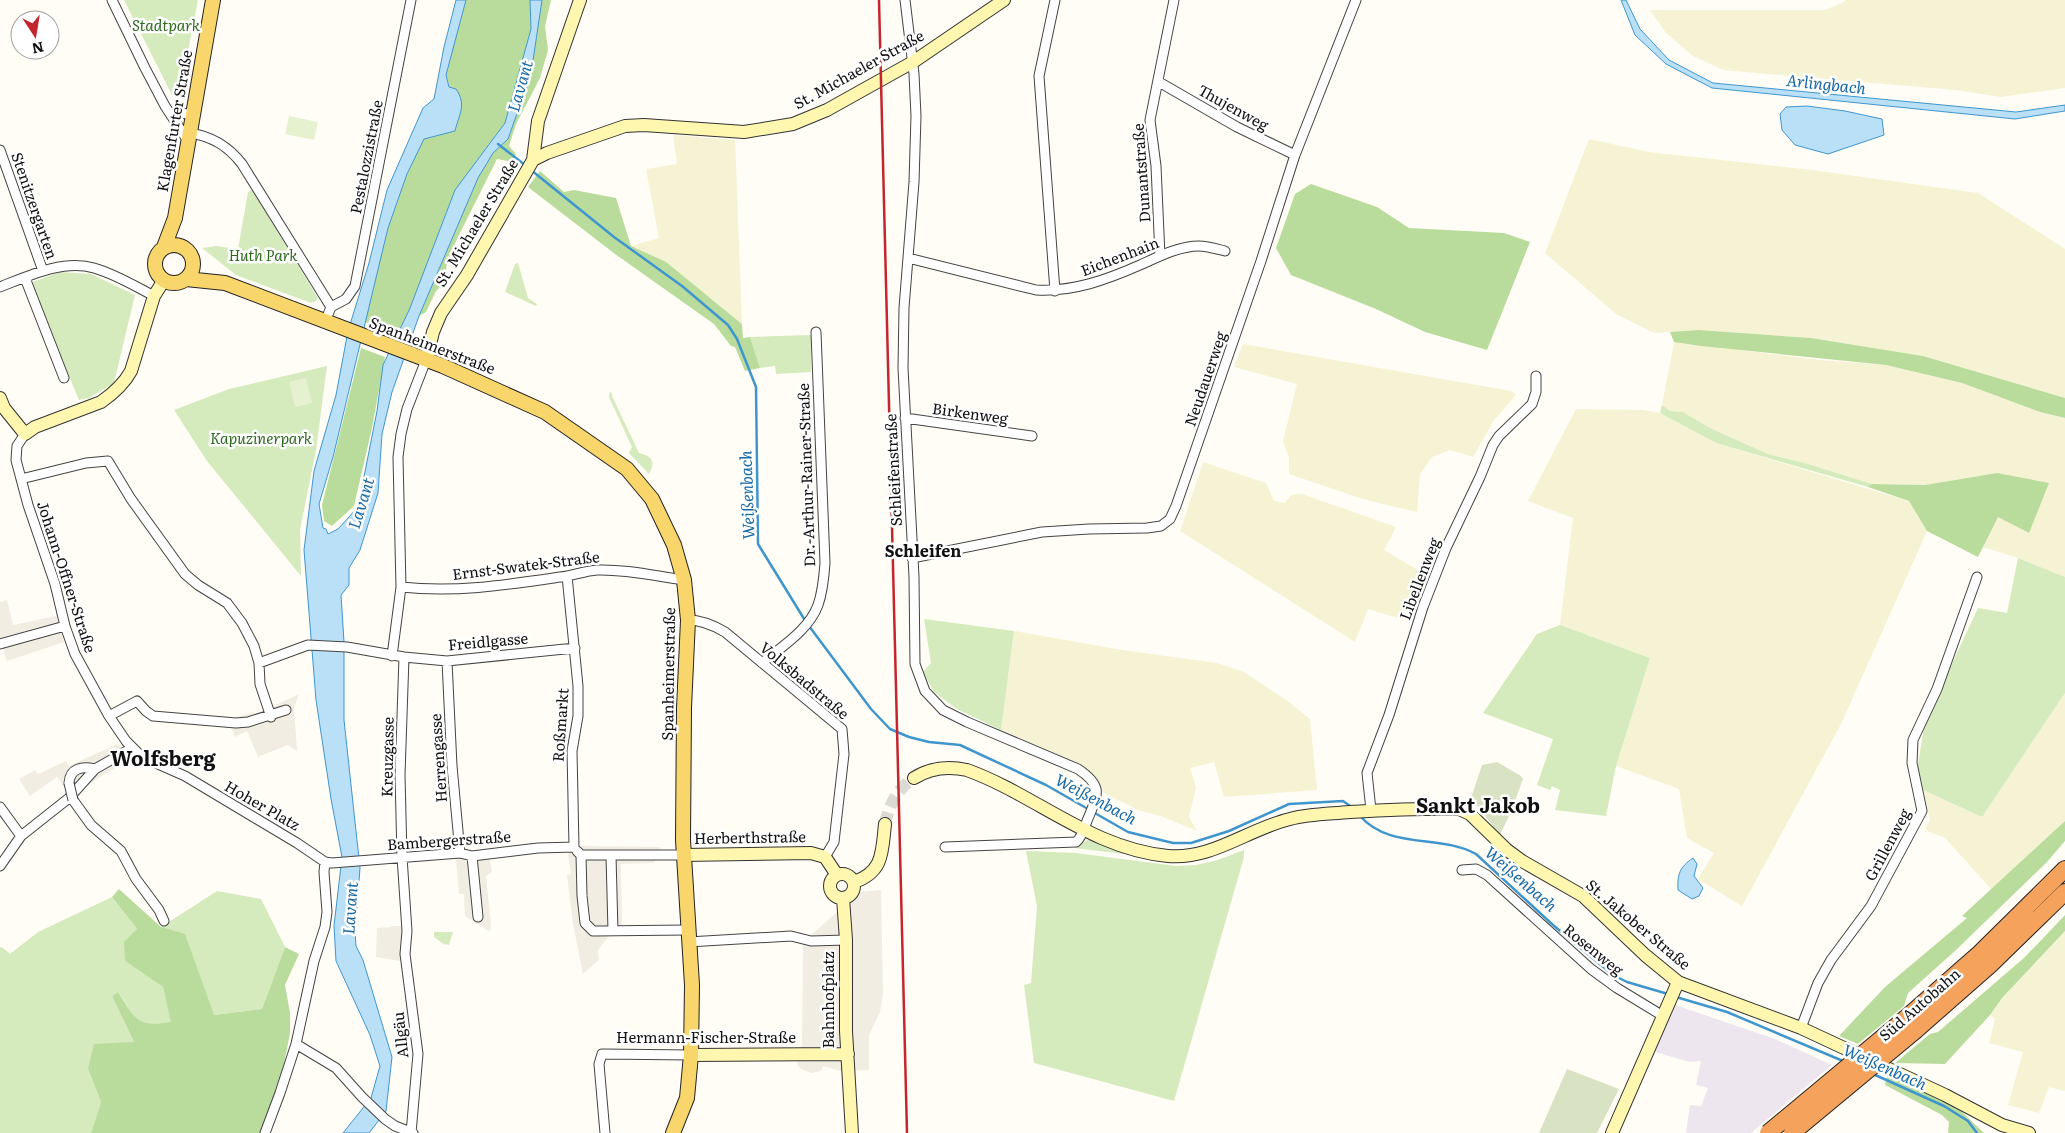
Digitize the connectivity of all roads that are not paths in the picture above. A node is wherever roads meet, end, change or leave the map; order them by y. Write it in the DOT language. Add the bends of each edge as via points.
graph roads {
  1 [pos="112,0"];
  2 [pos="213,0"];
  3 [pos="411,0"];
  4 [pos="580,0"];
  5 [pos="905,0"];
  6 [pos="1004,0"];
  7 [pos="1055,0"];
  8 [pos="1174,0"];
  9 [pos="1356,0"];
  10 [pos="913,62"];
  11 [pos="1159,82"];
  12 [pos="172,113"];
  13 [pos="192,114"];
  14 [pos="188,137"];
  15 [pos="0,150"];
  16 [pos="1295,156"];
  17 [pos="533,160"];
  18 [pos="175,218"];
  19 [pos="181,246"];
  20 [pos="164,247"];
  21 [pos="1225,250"];
  22 [pos="1160,256"];
  23 [pos="908,258"];
  24 [pos="193,263"];
  25 [pos="43,271"];
  26 [pos="25,278"];
  27 [pos="186,279"];
  28 [pos="164,280"];
  29 [pos="219,281"];
  30 [pos="0,287"];
  31 [pos="1054,291"];
  32 [pos="154,296"];
  33 [pos="331,308"];
  34 [pos="325,322"];
  35 [pos="816,332"];
  36 [pos="420,358"];
  37 [pos="1536,376"];
  38 [pos="64,378"];
  39 [pos="1,405"];
  40 [pos="905,418"];
  41 [pos="25,434"];
  42 [pos="1032,436"];
  43 [pos="20,480"];
  44 [pos="912,558"];
  45 [pos="567,576"];
  46 [pos="1977,577"];
  47 [pos="684,580"];
  48 [pos="401,587"];
  49 [pos="688,620"];
  50 [pos="65,626"];
  51 [pos="0,644"];
  52 [pos="575,648"];
  53 [pos="392,656"];
  54 [pos="404,657"];
  55 [pos="447,661"];
  56 [pos="258,663"];
  57 [pos="762,663"];
  58 [pos="286,710"];
  59 [pos="109,716"];
  60 [pos="271,717"];
  61 [pos="132,748"];
  62 [pos="94,769"];
  63 [pos="914,778"];
  64 [pos="0,807"];
  65 [pos="1367,811"];
  66 [pos="884,824"];
  67 [pos="1086,825"];
  68 [pos="21,836"];
  69 [pos="574,847"];
  70 [pos="945,848"];
  71 [pos="460,853"];
  72 [pos="581,855"];
  73 [pos="683,855"];
  74 [pos="472,856"];
  75 [pos="611,856"];
  76 [pos="402,857"];
  77 [pos="825,857"];
  78 [pos="325,862"];
  79 [pos="0,866"];
  80 [pos="2065,869"];
  81 [pos="1462,870"];
  82 [pos="838,876"];
  83 [pos="854,882"];
  84 [pos="2065,892"];
  85 [pos="843,898"];
  86 [pos="478,917"];
  87 [pos="164,921"];
  88 [pos="613,930"];
  89 [pos="407,935"];
  90 [pos="688,936"];
  91 [pos="846,940"];
  92 [pos="1670,999"];
  93 [pos="1911,1024"];
  94 [pos="1801,1028"];
  95 [pos="296,1044"];
  96 [pos="810,1054"];
  97 [pos="848,1054"];
  98 [pos="692,1055"];
  99 [pos="264,1133"];
  100 [pos="412,1133"];
  101 [pos="605,1133"];
  102 [pos="673,1133"];
  103 [pos="852,1133"];
  104 [pos="1612,1133"];
  105 [pos="1768,1133"];
  106 [pos="1792,1133"];
  107 [pos="2029,1133"];
  1 -- 12 [label="street" via="165,106"];
  2 -- 13 [label="main road, Klagenfurter Straße"];
  3 -- 33 [label="street, Pestalozzistraße" via="354,286 346,298"];
  4 -- 17 [label="main road" via="538,121"];
  5 -- 10 [label="street, Schleifenstraße"];
  6 -- 10 [label="main road, St. Michaeler Straße"];
  7 -- 31 [label="street" via="1039,76"];
  8 -- 11 [label="street, Dunantstraße"];
  9 -- 16 [label="street, Neudauerweg"];
  10 -- 17 [label="main road, St. Michaeler Straße" via="827,110 793,124 744,132 625,126"];
  10 -- 23 [label="street, Schleifenstraße" via="916,153"];
  11 -- 16 [label="street, Thujenweg" via="1236,127"];
  11 -- 22 [label="street, Dunantstraße" via="1150,120 1156,166"];
  12 -- 13 [label="street"];
  12 -- 14 [label="street"];
  13 -- 14 [label="main road, Klagenfurter Straße"];
  14 -- 18 [label="main road, Klagenfurter Straße"];
  14 -- 33 [label="street" via="202,134 234,154"];
  15 -- 25 [label="street, Stenitzergarten"];
  16 -- 44 [label="street, Neudauerweg" via="1244,313 1170,519 1161,526 1147,528 1042,532"];
  17 -- 36 [label="main road, St. Michaeler Straße" via="467,275 441,313"];
  18 -- 19 [label="main road, Klagenfurter Straße"];
  18 -- 20 [label="main road, Klagenfurter Straße"];
  19 -- 20 [label="main road"];
  19 -- 24 [label="main road" via="190,252"];
  20 -- 28 [label="main road" via="155,264"];
  21 -- 22 [label="street, Eichenhain" via="1198,246"];
  22 -- 31 [label="street, Eichenhain" via="1112,277"];
  23 -- 31 [label="street, Eichenhain" via="1036,290"];
  23 -- 40 [label="street, Schleifenstraße" via="903,368"];
  24 -- 27 [label="main road"];
  24 -- 29 [label="main road, Spanheimerstraße"];
  25 -- 26 [label="street"];
  25 -- 32 [label="street" via="93,268"];
  26 -- 30 [label="street"];
  26 -- 38 [label="street"];
  27 -- 28 [label="main road"];
  27 -- 29 [label="main road, Spanheimerstraße"];
  28 -- 32 [label="main road"];
  29 -- 34 [label="main road, Spanheimerstraße"];
  32 -- 41 [label="main road" via="131,371 119,388 101,402"];
  33 -- 34 [label="street"];
  34 -- 36 [label="main road, Spanheimerstraße"];
  35 -- 57 [label="street, Dr.-Arthur-Rainer-Straße" via="825,563 822,590 813,615"];
  36 -- 47 [label="main road, Spanheimerstraße" via="545,412 627,469 652,499 674,545"];
  36 -- 48 [label="street" via="398,457"];
  37 -- 65 [label="street, Libellenweg" via="1535,398 1493,445 1422,606 1389,715 1367,773"];
  39 -- 41 [label="main road"];
  40 -- 42 [label="street, Birkenweg"];
  40 -- 44 [label="street, Schleifenstraße"];
  41 -- 43 [label="street, Johann-Offner-Straße" via="16,454"];
  43 -- 50 [label="street, Johann-Offner-Straße" via="55,584"];
  43 -- 56 [label="street" via="86,463 108,461 185,574 227,603 242,622"];
  44 -- 67 [label="street, Schleifenstraße" via="915,664 925,691 952,715 1078,769 1089,777 1097,796"];
  45 -- 47 [label="street, Ernst-Swatek-Straße" via="595,570"];
  45 -- 48 [label="street, Ernst-Swatek-Straße" via="468,589"];
  45 -- 52 [label="street, Roßmarkt"];
  46 -- 94 [label="street, Grillenweg" via="1937,689 1913,740 1912,763 1922,811 1871,906 1818,982"];
  47 -- 49 [label="main road, Spanheimerstraße"];
  48 -- 53 [label="street"];
  49 -- 57 [label="street, Volksbadstraße" via="713,625"];
  49 -- 73 [label="main road, Spanheimerstraße"];
  50 -- 51 [label="street"];
  50 -- 59 [label="street, Johann-Offner-Straße" via="75,654"];
  52 -- 55 [label="street, Freidlgasse"];
  52 -- 69 [label="street, Roßmarkt" via="578,716 572,751"];
  53 -- 54 [label="street, Freidlgasse"];
  53 -- 56 [label="street, Freidlgasse" via="346,647 308,645"];
  54 -- 55 [label="street, Freidlgasse"];
  54 -- 76 [label="street, Kreuzgasse" via="400,775"];
  55 -- 71 [label="street, Herrengasse"];
  56 -- 60 [label="street" via="260,684"];
  57 -- 77 [label="street, Volksbadstraße" via="842,729 844,754 834,842"];
  58 -- 60 [label="street"];
  59 -- 60 [label="street" via="137,701 153,716 248,722"];
  59 -- 61 [label="street, Johann-Offner-Straße"];
  61 -- 62 [label="street"];
  61 -- 78 [label="street, Hoher Platz" via="142,757 185,776"];
  62 -- 68 [label="street" via="69,798"];
  62 -- 87 [label="street, bridge" via="84,767 71,774 69,783 73,800 90,825 121,851"];
  63 -- 67 [label="main road, St. Jakober Straße" via="934,769 967,770"];
  64 -- 68 [label="street"];
  65 -- 67 [label="main road, St. Jakober Straße" via="1288,819 1215,849 1181,856 1138,851 1110,842"];
  65 -- 92 [label="main road, St. Jakober Straße" via="1459,808 1470,814 1522,861 1583,896 1637,949"];
  66 -- 83 [label="main road" via="879,863 869,875"];
  67 -- 70 [label="street" via="1080,839 1069,843"];
  68 -- 79 [label="street"];
  69 -- 72 [label="street"];
  69 -- 74 [label="street, Bambergerstraße"];
  71 -- 74 [label="street, Bambergerstraße"];
  71 -- 76 [label="street, Bambergerstraße"];
  72 -- 75 [label="street"];
  72 -- 88 [label="street, Bahnhofplatz" via="585,923 593,931"];
  73 -- 75 [label="street"];
  73 -- 77 [label="main road, Herberthstraße" via="811,852"];
  73 -- 90 [label="main road, Spanheimerstraße"];
  74 -- 86 [label="street"];
  75 -- 88 [label="street"];
  76 -- 78 [label="street, Bambergerstraße"];
  76 -- 89 [label="street, Kreuzgasse"];
  77 -- 82 [label="main road, Herberthstraße"];
  78 -- 95 [label="street" via="325,927 314,960"];
  80 -- 93 [label="highway, Süd Autobahn"];
  81 -- 92 [label="street, Rosenweg" via="1476,869 1487,875 1591,969 1618,988"];
  82 -- 83 [label="main road" via="847,875"];
  82 -- 85 [label="main road" via="833,879 831,888 835,895"];
  83 -- 85 [label="main road" via="852,893"];
  84 -- 93 [label="highway, Süd Autobahn" via="1990,965"];
  85 -- 91 [label="main road, Bahnhofplatz"];
  88 -- 90 [label="street, Bahnhofplatz"];
  89 -- 100 [label="street, Allgäu" via="405,954 418,1054"];
  90 -- 91 [label="street, Bahnhofplatz" via="791,936 811,941"];
  90 -- 98 [label="main road, Spanheimerstraße"];
  91 -- 97 [label="main road, Bahnhofplatz"];
  92 -- 94 [label="main road, St. Jakober Straße"];
  92 -- 104 [label="main road"];
  93 -- 105 [label="highway, Süd Autobahn, bridge"];
  93 -- 106 [label="highway, Süd Autobahn, bridge"];
  94 -- 107 [label="main road, St. Jakober Straße" via="2002,1125"];
  95 -- 99 [label="street"];
  95 -- 100 [label="street" via="336,1068 374,1110 395,1126"];
  96 -- 97 [label="main road, Bahnhofplatz"];
  96 -- 98 [label="main road, Hermann-Fischer-Straße"];
  97 -- 103 [label="main road"];
  98 -- 101 [label="street, Hermann-Fischer-Straße" via="602,1054 599,1064"];
  98 -- 102 [label="main road, Spanheimerstraße" via="687,1098"];
}
